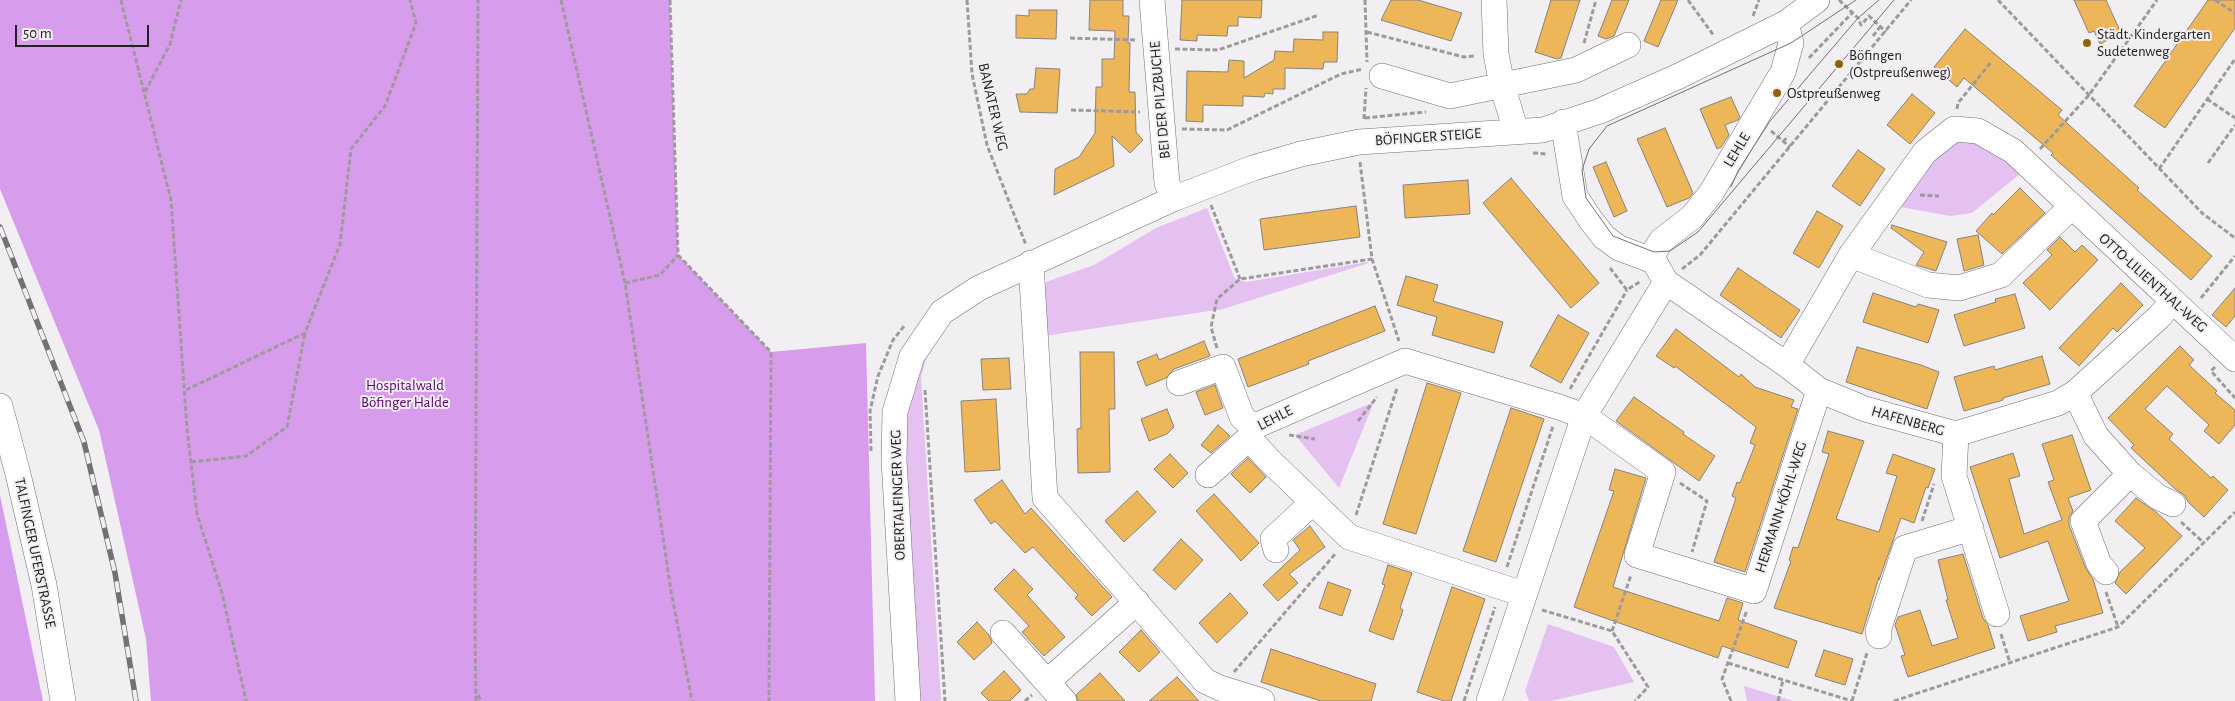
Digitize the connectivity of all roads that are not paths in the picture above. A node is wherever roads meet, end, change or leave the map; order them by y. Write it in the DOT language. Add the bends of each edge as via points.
graph roads {
  1 [pos="1152,0"];
  2 [pos="1494,0"];
  3 [pos="1817,0"];
  4 [pos="1786,22"];
  5 [pos="1628,45"];
  6 [pos="1375,72"];
  7 [pos="1502,85"];
  8 [pos="1563,122"];
  9 [pos="1516,131"];
  10 [pos="1173,199"];
  11 [pos="2071,207"];
  12 [pos="1028,253"];
  13 [pos="1851,256"];
  14 [pos="1654,261"];
  15 [pos="1666,282"];
  16 [pos="2180,308"];
  17 [pos="2235,359"];
  18 [pos="1787,365"];
  19 [pos="1179,383"];
  20 [pos="1819,390"];
  21 [pos="2075,393"];
  22 [pos="0,406"];
  23 [pos="1584,416"];
  24 [pos="1251,432"];
  25 [pos="1956,434"];
  26 [pos="2130,474"];
  27 [pos="1208,476"];
  28 [pos="1312,503"];
  29 [pos="2173,504"];
  30 [pos="1970,528"];
  31 [pos="1276,550"];
  32 [pos="2106,572"];
  33 [pos="1137,602"];
  34 [pos="1537,602"];
  35 [pos="1997,614"];
  36 [pos="1003,633"];
  37 [pos="1879,636"];
  38 [pos="1047,682"];
  39 [pos="63,701"];
  40 [pos="908,701"];
  41 [pos="1064,701"];
  42 [pos="1262,701"];
  43 [pos="1489,701"];
  1 -- 10 [label="street, BEI DER PILZBUCHE" via="1167,183"];
  2 -- 7 [label="street" via="1496,54"];
  3 -- 4 [label="street, BÖFINGER STEIGE"];
  4 -- 8 [label="street, BÖFINGER STEIGE" via="1679,76 1600,111"];
  4 -- 14 [label="street, LEHLE" via="1791,43 1783,72 1711,193 1692,217 1661,241 1654,252"];
  5 -- 7 [label="street" via="1576,70"];
  6 -- 7 [label="street" via="1450,96"];
  7 -- 9 [label="street"];
  8 -- 9 [label="street, BÖFINGER STEIGE" via="1543,130"];
  8 -- 14 [label="street" via="1575,196 1590,219 1604,237 1619,248"];
  9 -- 10 [label="street, BÖFINGER STEIGE" via="1359,142 1253,168"];
  10 -- 12 [label="street, BÖFINGER STEIGE"];
  11 -- 13 [label="street" via="2001,274 1959,288 1928,285"];
  11 -- 13 [label="street, OTTO-LILIENTHAL-WEG" via="2013,152 1978,131 1954,129 1925,152"];
  11 -- 16 [label="street, OTTO-LILIENTHAL-WEG"];
  12 -- 33 [label="street" via="1046,498"];
  12 -- 40 [label="street, OBERTALFINGER WEG" via="942,312 912,356 895,412 894,460"];
  13 -- 18 [label="street"];
  14 -- 15 [label="street"];
  15 -- 18 [label="street, HAFENBERG"];
  15 -- 23 [label="street"];
  16 -- 17 [label="street, OTTO-LILIENTHAL-WEG"];
  16 -- 21 [label="street, HAFENBERG" via="2159,317"];
  18 -- 20 [label="street, HAFENBERG"];
  19 -- 24 [label="street" via="1223,366"];
  20 -- 23 [label="street, HERMANN-KÖHL-WEG" via="1754,591 1637,555 1663,472"];
  20 -- 25 [label="street, HAFENBERG" via="1865,409"];
  21 -- 25 [label="street, HAFENBERG" via="2058,403"];
  21 -- 26 [label="street" via="2096,436"];
  22 -- 39 [label="street, TALFINGER UFERSTRASSE" via="44,585"];
  23 -- 24 [label="street, LEHLE" via="1405,361"];
  23 -- 34 [label="street"];
  24 -- 27 [label="street"];
  24 -- 28 [label="street, LEHLE" via="1268,459"];
  25 -- 30 [label="street" via="1954,476"];
  26 -- 29 [label="street" via="2158,497"];
  26 -- 32 [label="street" via="2083,521 2099,564"];
  28 -- 31 [label="street" via="1273,539"];
  28 -- 34 [label="street, LEHLE" via="1349,537"];
  30 -- 35 [label="street"];
  30 -- 37 [label="street" via="1905,548"];
  33 -- 38 [label="street"];
  33 -- 42 [label="street" via="1205,681"];
  34 -- 43 [label="street"];
  36 -- 38 [label="street"];
  38 -- 41 [label="street"];
}
